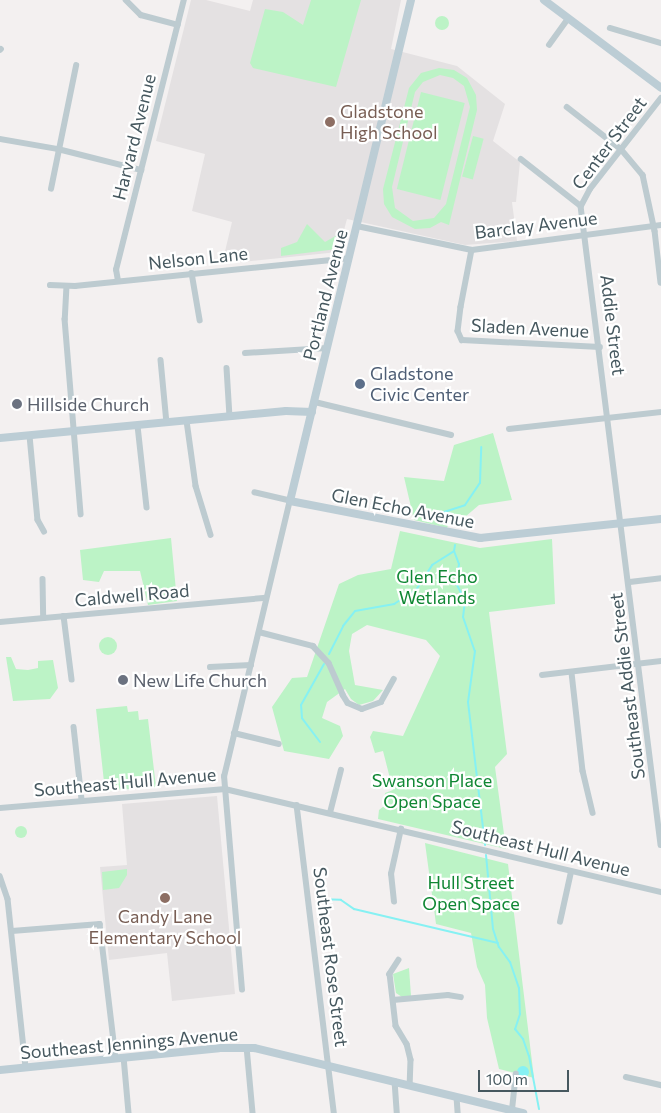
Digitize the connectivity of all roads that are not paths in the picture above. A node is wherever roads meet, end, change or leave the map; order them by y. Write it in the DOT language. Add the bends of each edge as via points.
graph roads {
  1 [pos="126,0"];
  2 [pos="184,0"];
  3 [pos="411,0"];
  4 [pos="544,0"];
  5 [pos="568,19"];
  6 [pos="178,25"];
  7 [pos="610,28"];
  8 [pos="661,43"];
  9 [pos="549,45"];
  10 [pos="76,66"];
  11 [pos="661,88"];
  12 [pos="661,98"];
  13 [pos="566,107"];
  14 [pos="0,139"];
  15 [pos="58,149"];
  16 [pos="621,150"];
  17 [pos="521,159"];
  18 [pos="141,170"];
  19 [pos="51,188"];
  20 [pos="581,206"];
  21 [pos="661,225"];
  22 [pos="357,226"];
  23 [pos="653,226"];
  24 [pos="585,235"];
  25 [pos="472,250"];
  26 [pos="349,258"];
  27 [pos="192,273"];
  28 [pos="118,281"];
  29 [pos="661,283"];
  30 [pos="50,285"];
  31 [pos="67,286"];
  32 [pos="200,320"];
  33 [pos="600,347"];
  34 [pos="327,348"];
  35 [pos="245,353"];
  36 [pos="160,360"];
  37 [pos="227,368"];
  38 [pos="314,402"];
  39 [pos="312,412"];
  40 [pos="661,412"];
  41 [pos="230,417"];
  42 [pos="610,418"];
  43 [pos="187,421"];
  44 [pos="167,423"];
  45 [pos="138,426"];
  46 [pos="509,429"];
  47 [pos="73,431"];
  48 [pos="451,435"];
  49 [pos="30,436"];
  50 [pos="0,438"];
  51 [pos="255,493"];
  52 [pos="290,501"];
  53 [pos="146,508"];
  54 [pos="81,514"];
  55 [pos="661,519"];
  56 [pos="622,524"];
  57 [pos="44,531"];
  58 [pos="211,535"];
  59 [pos="661,578"];
  60 [pos="43,579"];
  61 [pos="630,582"];
  62 [pos="266,598"];
  63 [pos="64,616"];
  64 [pos="44,618"];
  65 [pos="0,622"];
  66 [pos="259,632"];
  67 [pos="661,661"];
  68 [pos="639,664"];
  69 [pos="251,665"];
  70 [pos="210,667"];
  71 [pos="572,673"];
  72 [pos="542,675"];
  73 [pos="72,679"];
  74 [pos="394,679"];
  75 [pos="74,727"];
  76 [pos="234,733"];
  77 [pos="279,744"];
  78 [pos="341,770"];
  79 [pos="224,789"];
  80 [pos="82,799"];
  81 [pos="297,805"];
  82 [pos="0,808"];
  83 [pos="330,813"];
  84 [pos="593,814"];
  85 [pos="401,829"];
  86 [pos="661,845"];
  87 [pos="571,872"];
  88 [pos="0,876"];
  89 [pos="661,892"];
  90 [pos="394,902"];
  91 [pos="560,922"];
  92 [pos="12,931"];
  93 [pos="399,960"];
  94 [pos="242,990"];
  95 [pos="461,997"];
  96 [pos="392,1000"];
  97 [pos="247,1047"];
  98 [pos="120,1057"];
  99 [pos="329,1065"];
  100 [pos="26,1067"];
  101 [pos="0,1070"];
  102 [pos="516,1074"];
  103 [pos="626,1077"];
  104 [pos="395,1081"];
  105 [pos="410,1085"];
  106 [pos="661,1086"];
  107 [pos="457,1097"];
  108 [pos="512,1110"];
  109 [pos="130,1113"];
  110 [pos="253,1113"];
  111 [pos="334,1113"];
  112 [pos="397,1113"];
  113 [pos="458,1113"];
  114 [pos="523,1113"];
  1 -- 6 [label="street" via="141,15"];
  2 -- 6 [label="street, Harvard Avenue"];
  3 -- 22 [label="street, Portland Avenue"];
  4 -- 5 [label="street"];
  5 -- 9 [label="street"];
  5 -- 11 [label="street"];
  6 -- 18 [label="street, Harvard Avenue"];
  7 -- 8 [label="street"];
  10 -- 15 [label="street"];
  12 -- 16 [label="street, Center Street"];
  13 -- 16 [label="street"];
  14 -- 15 [label="street"];
  15 -- 18 [label="street"];
  15 -- 19 [label="street" via="60,157"];
  16 -- 20 [label="street, Center Street"];
  16 -- 23 [label="street" via="643,176"];
  17 -- 20 [label="street"];
  18 -- 28 [label="street, Harvard Avenue" via="116,270"];
  20 -- 24 [label="street, Addie Street"];
  21 -- 23 [label="street, Barclay Avenue"];
  22 -- 25 [label="street, Barclay Avenue"];
  22 -- 26 [label="street, Portland Avenue"];
  23 -- 24 [label="street, Barclay Avenue"];
  23 -- 29 [label="street"];
  24 -- 25 [label="street, Barclay Avenue"];
  24 -- 33 [label="street, Addie Street"];
  25 -- 33 [label="street, Sladen Avenue" via="461,303 459,337 462,340"];
  26 -- 27 [label="street, Nelson Lane"];
  26 -- 34 [label="street, Portland Avenue"];
  27 -- 28 [label="street, Nelson Lane"];
  27 -- 32 [label="street"];
  28 -- 31 [label="street, Nelson Lane"];
  30 -- 31 [label="street, Nelson Lane"];
  31 -- 47 [label="street" via="65,312"];
  33 -- 42 [label="street, Addie Street"];
  34 -- 35 [label="street"];
  34 -- 38 [label="street, Portland Avenue"];
  36 -- 44 [label="street"];
  37 -- 41 [label="street"];
  38 -- 39 [label="street, Portland Avenue"];
  38 -- 48 [label="street"];
  39 -- 41 [label="street"];
  39 -- 52 [label="street, Portland Avenue"];
  40 -- 42 [label="street"];
  41 -- 43 [label="street"];
  42 -- 46 [label="street"];
  42 -- 56 [label="street, Addie Street"];
  43 -- 44 [label="street"];
  43 -- 58 [label="street" via="198,494"];
  44 -- 45 [label="street"];
  45 -- 47 [label="street"];
  45 -- 53 [label="street"];
  47 -- 49 [label="street"];
  47 -- 54 [label="street"];
  49 -- 50 [label="street"];
  49 -- 57 [label="street" via="38,520"];
  51 -- 52 [label="street"];
  52 -- 56 [label="street, Glen Echo Avenue" via="480,538"];
  52 -- 62 [label="street, Portland Avenue"];
  55 -- 56 [label="street, Glen Echo Avenue"];
  56 -- 61 [label="street, Southeast Addie Street"];
  59 -- 61 [label="street"];
  60 -- 64 [label="street"];
  61 -- 68 [label="street, Southeast Addie Street"];
  62 -- 63 [label="street, Caldwell Road"];
  62 -- 66 [label="street, Portland Avenue"];
  63 -- 64 [label="street, Caldwell Road"];
  63 -- 73 [label="street"];
  64 -- 65 [label="street, Caldwell Road"];
  66 -- 69 [label="street, Portland Avenue"];
  66 -- 74 [label="street" via="313,646 329,663 348,703 362,709 381,702"];
  67 -- 68 [label="street"];
  68 -- 71 [label="street"];
  68 -- 86 [label="street, Southeast Addie Street"];
  69 -- 70 [label="street"];
  69 -- 76 [label="street, Portland Avenue"];
  71 -- 72 [label="street"];
  71 -- 84 [label="street" via="583,771"];
  75 -- 80 [label="street"];
  76 -- 77 [label="street"];
  76 -- 79 [label="street, Portland Avenue"];
  78 -- 83 [label="street"];
  79 -- 80 [label="street, Southeast Hull Avenue"];
  79 -- 81 [label="street, Southeast Hull Avenue"];
  79 -- 94 [label="street, Portland Avenue"];
  80 -- 82 [label="street, Southeast Hull Avenue"];
  81 -- 83 [label="street, Southeast Hull Avenue"];
  81 -- 99 [label="street, Southeast Rose Street"];
  83 -- 85 [label="street, Southeast Hull Avenue"];
  85 -- 87 [label="street, Southeast Hull Avenue"];
  85 -- 90 [label="street" via="391,874"];
  87 -- 89 [label="street, Southeast Hull Avenue"];
  87 -- 91 [label="street"];
  88 -- 92 [label="street" via="8,899"];
  92 -- 98 [label="street" via="100,924"];
  92 -- 100 [label="street"];
  93 -- 96 [label="street" via="390,974"];
  95 -- 96 [label="street" via="448,995"];
  96 -- 105 [label="street" via="396,1026 409,1051"];
  97 -- 98 [label="street, Southeast Jennings Avenue"];
  97 -- 99 [label="street, Southeast Jennings Avenue"];
  97 -- 110 [label="street"];
  98 -- 100 [label="street, Southeast Jennings Avenue"];
  98 -- 109 [label="street"];
  99 -- 104 [label="street, Southeast Jennings Avenue"];
  99 -- 111 [label="street, Southeast Rose Street"];
  100 -- 101 [label="street, Southeast Jennings Avenue"];
  102 -- 108 [label="street"];
  103 -- 106 [label="street"];
  104 -- 105 [label="street, Southeast Jennings Avenue"];
  104 -- 112 [label="street"];
  105 -- 107 [label="street, Southeast Jennings Avenue"];
  107 -- 108 [label="street, Southeast Jennings Avenue"];
  107 -- 113 [label="street"];
  108 -- 114 [label="street, Southeast Jennings Avenue"];
}
